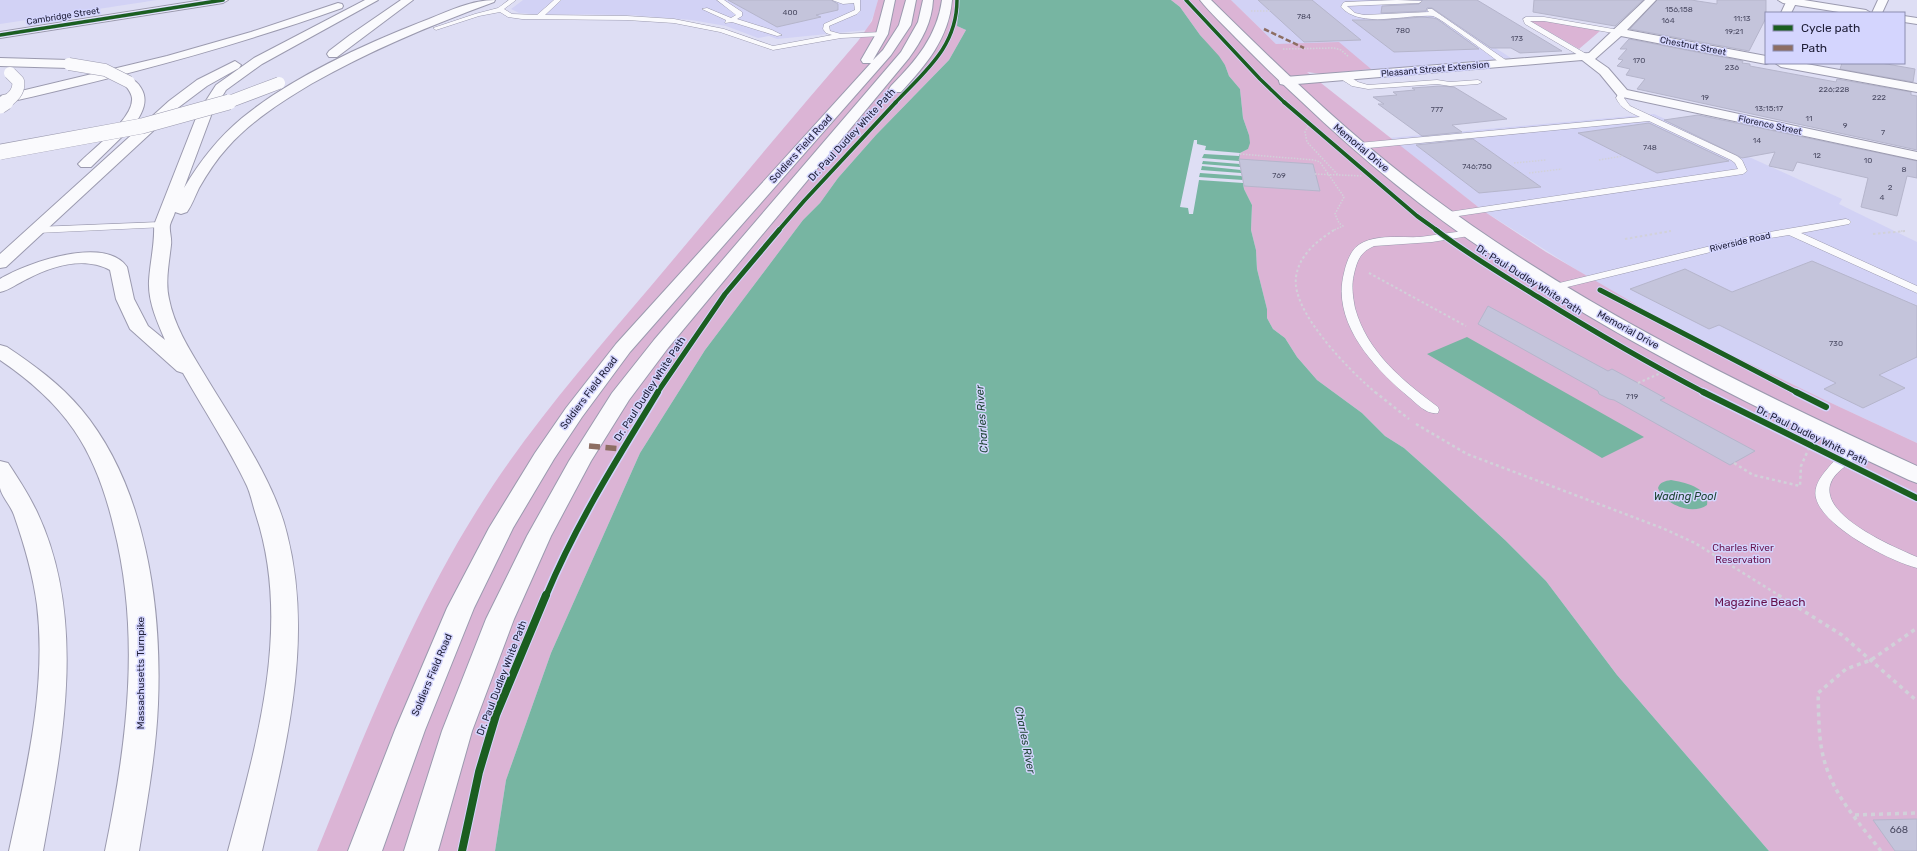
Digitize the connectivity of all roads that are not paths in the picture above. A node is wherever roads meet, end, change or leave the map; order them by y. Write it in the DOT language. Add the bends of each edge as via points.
graph roads {
  1 [pos="192,0"];
  2 [pos="223,0"];
  3 [pos="355,0"];
  4 [pos="372,0"];
  5 [pos="408,0"];
  6 [pos="490,0"];
  7 [pos="514,0"];
  8 [pos="558,0"];
  9 [pos="720,0"];
  10 [pos="835,0"];
  11 [pos="857,0"];
  12 [pos="890,0"];
  13 [pos="911,0"];
  14 [pos="928,0"];
  15 [pos="946,0"];
  16 [pos="1205,0"];
  17 [pos="1651,0"];
  18 [pos="1882,0"];
  19 [pos="1418,1"];
  20 [pos="1788,1"];
  21 [pos="705,9"];
  22 [pos="501,10"];
  23 [pos="1786,12"];
  24 [pos="1860,12"];
  25 [pos="1877,12"];
  26 [pos="1437,14"];
  27 [pos="540,17"];
  28 [pos="1905,19"];
  29 [pos="732,21"];
  30 [pos="1917,21"];
  31 [pos="396,22"];
  32 [pos="436,28"];
  33 [pos="713,28"];
  34 [pos="0,30"];
  35 [pos="1619,32"];
  36 [pos="882,34"];
  37 [pos="0,35"];
  38 [pos="779,35"];
  39 [pos="841,36"];
  40 [pos="333,54"];
  41 [pos="1764,56"];
  42 [pos="1585,57"];
  43 [pos="0,62"];
  44 [pos="1506,63"];
  45 [pos="1786,64"];
  46 [pos="1422,70"];
  47 [pos="5,72"];
  48 [pos="1344,77"];
  49 [pos="1475,80"];
  50 [pos="1285,81"];
  51 [pos="1436,81"];
  52 [pos="1917,88"];
  53 [pos="851,93"];
  54 [pos="1623,93"];
  55 [pos="0,100"];
  56 [pos="0,106"];
  57 [pos="1648,119"];
  58 [pos="1358,146"];
  59 [pos="824,151"];
  60 [pos="0,152"];
  61 [pos="1917,156"];
  62 [pos="1445,215"];
  63 [pos="1846,222"];
  64 [pos="1791,232"];
  65 [pos="163,233"];
  66 [pos="1471,233"];
  67 [pos="26,234"];
  68 [pos="0,248"];
  69 [pos="0,263"];
  70 [pos="0,287"];
  71 [pos="1555,288"];
  72 [pos="1917,290"];
  73 [pos="0,351"];
  74 [pos="197,379"];
  75 [pos="1433,410"];
  76 [pos="1859,448"];
  77 [pos="0,468"];
  78 [pos="1917,475"];
  79 [pos="1917,563"];
  80 [pos="26,851"];
  81 [pos="122,851"];
  82 [pos="245,851"];
  83 [pos="366,851"];
  84 [pos="421,851"];
  1 -- 34 [label="main road, Cambridge Street"];
  2 -- 37 [label="main road, Cambridge Street"];
  3 -- 55 [label="main road" via="190,54"];
  3 -- 67 [label="main road" via="185,94"];
  4 -- 65 [label="main road" via="258,61 221,88 205,113"];
  5 -- 40 [label="main road"];
  6 -- 65 [label="main road" via="365,50 303,83 264,108 238,129 206,165 192,186 175,223"];
  7 -- 22 [label="lane"];
  8 -- 27 [label="lane"];
  9 -- 29 [label="lane" via="740,12"];
  10 -- 11 [label="lane"];
  11 -- 39 [label="lane" via="856,13 826,26 828,32"];
  12 -- 36 [label="main road"];
  13 -- 53 [label="main road, Soldiers Field Road" via="908,17 900,34"];
  14 -- 59 [label="main road, Soldiers Field Road" via="925,20 911,46"];
  15 -- 59 [label="main road" via="943,26 922,60 869,116"];
  16 -- 50 [label="main road, Memorial Drive"];
  17 -- 35 [label="main road"];
  18 -- 25 [label="main road"];
  19 -- 26 [label="lane"];
  19 -- 26 [label="lane" via="1345,4 1344,7 1353,14 1364,17"];
  20 -- 23 [label="main road"];
  20 -- 24 [label="main road"];
  21 -- 29 [label="lane"];
  22 -- 27 [label="lane" via="510,16"];
  22 -- 32 [label="lane" via="477,14"];
  26 -- 44 [label="lane"];
  27 -- 33 [label="lane" via="647,18"];
  28 -- 30 [label="main road"];
  29 -- 33 [label="lane"];
  29 -- 38 [label="lane" via="762,27"];
  31 -- 40 [label="main road"];
  33 -- 39 [label="lane" via="773,48"];
  35 -- 41 [label="main road, Chestnut Street"];
  35 -- 42 [label="main road" via="1595,54"];
  35 -- 42 [label="lane" via="1544,19 1526,19 1527,23"];
  36 -- 39 [label="lane"];
  36 -- 53 [label="main road"];
  40 -- 60 [label="main road, bridge" via="279,83 227,103 176,118"];
  42 -- 44 [label="main road, Pleasant Street Extension"];
  42 -- 54 [label="main road" via="1604,71"];
  43 -- 67 [label="main road, bridge" via="69,64 106,70 130,82 139,97 138,109 130,121"];
  44 -- 46 [label="main road, Pleasant Street Extension"];
  45 -- 52 [label="main road"];
  46 -- 48 [label="main road, Pleasant Street Extension"];
  46 -- 51 [label="lane"];
  47 -- 56 [label="main road, bridge" via="18,81 19,87 14,95"];
  48 -- 50 [label="main road, Pleasant Street Extension"];
  48 -- 51 [label="lane" via="1355,84 1368,87"];
  49 -- 51 [label="lane" via="1450,84"];
  50 -- 58 [label="main road, Memorial Drive"];
  53 -- 83 [label="main road, Soldiers Field Road" via="623,348 551,446 500,529 467,594 399,753"];
  54 -- 57 [label="lane" via="1620,98 1622,103"];
  54 -- 61 [label="main road, Florence Street"];
  57 -- 58 [label="lane"];
  57 -- 62 [label="lane" via="1734,158 1743,171"];
  58 -- 62 [label="main road, Memorial Drive"];
  59 -- 84 [label="main road, Soldiers Field Road" via="648,360 620,398 580,461 539,536 500,619 457,731"];
  62 -- 66 [label="main road, Memorial Drive"];
  63 -- 64 [label="lane, Riverside Road"];
  64 -- 71 [label="lane, Riverside Road" via="1749,239"];
  64 -- 72 [label="lane"];
  65 -- 67 [label="lane"];
  65 -- 74 [label="main road" via="158,281 161,307 167,325"];
  66 -- 71 [label="main road, Memorial Drive"];
  66 -- 75 [label="lane" via="1371,244 1362,248 1352,263 1347,279 1348,300 1354,324 1362,341 1388,373"];
  67 -- 68 [label="main road"];
  67 -- 69 [label="main road"];
  70 -- 74 [label="main road" via="20,275 48,264 91,258 111,262 118,267 125,299 140,329"];
  71 -- 76 [label="main road, Memorial Drive" via="1676,357"];
  73 -- 81 [label="main road, Massachusetts Turnpike" via="35,376 66,405 92,440 106,467 125,516 136,566 143,662 140,739"];
  74 -- 82 [label="main road" via="255,480 269,512 281,559 286,611 284,672"];
  76 -- 78 [label="main road, Memorial Drive"];
  76 -- 79 [label="lane" via="1830,475 1823,486 1822,498 1829,511 1863,537"];
  77 -- 80 [label="main road" via="24,507 43,564 52,623 52,692 46,748"];
}
